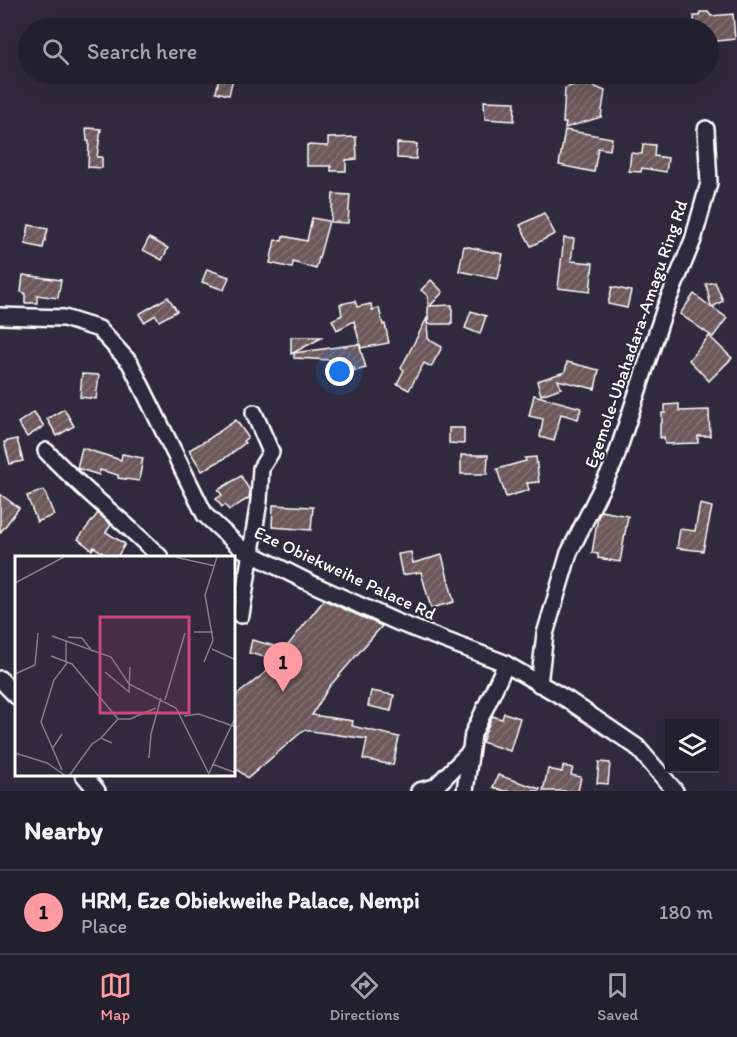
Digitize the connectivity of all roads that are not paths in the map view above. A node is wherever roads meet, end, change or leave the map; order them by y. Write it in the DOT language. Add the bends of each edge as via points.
graph roads {
  1 [pos="706,129"];
  2 [pos="0,316"];
  3 [pos="254,413"];
  4 [pos="45,451"];
  5 [pos="250,553"];
  6 [pos="159,556"];
  7 [pos="236,612"];
  8 [pos="506,664"];
  9 [pos="0,679"];
  10 [pos="539,684"];
  11 [pos="15,695"];
  12 [pos="470,752"];
  13 [pos="85,776"];
  14 [pos="97,791"];
  15 [pos="418,791"];
  16 [pos="465,791"];
  17 [pos="675,791"];
  1 -- 10 [label="street, Egemole-Ubahadara-Amagu Ring Rd" via="709,183 693,240 665,308 614,463 569,553 545,634"];
  2 -- 5 [label="street, Eze Obiekweihe Palace Rd" via="64,318 99,328 130,363 205,515"];
  3 -- 5 [label="street" via="271,452 261,468"];
  4 -- 6 [label="street"];
  5 -- 7 [label="street" via="241,615"];
  5 -- 8 [label="street, Eze Obiekweihe Palace Rd" via="397,622"];
  8 -- 10 [label="street, Eze Obiekweihe Palace Rd"];
  8 -- 12 [label="street" via="473,734"];
  9 -- 11 [label="street"];
  10 -- 17 [label="street, Eze Obiekweihe Palace Rd" via="637,747"];
  12 -- 15 [label="street" via="435,787"];
  12 -- 16 [label="street"];
  13 -- 14 [label="street"];
}
